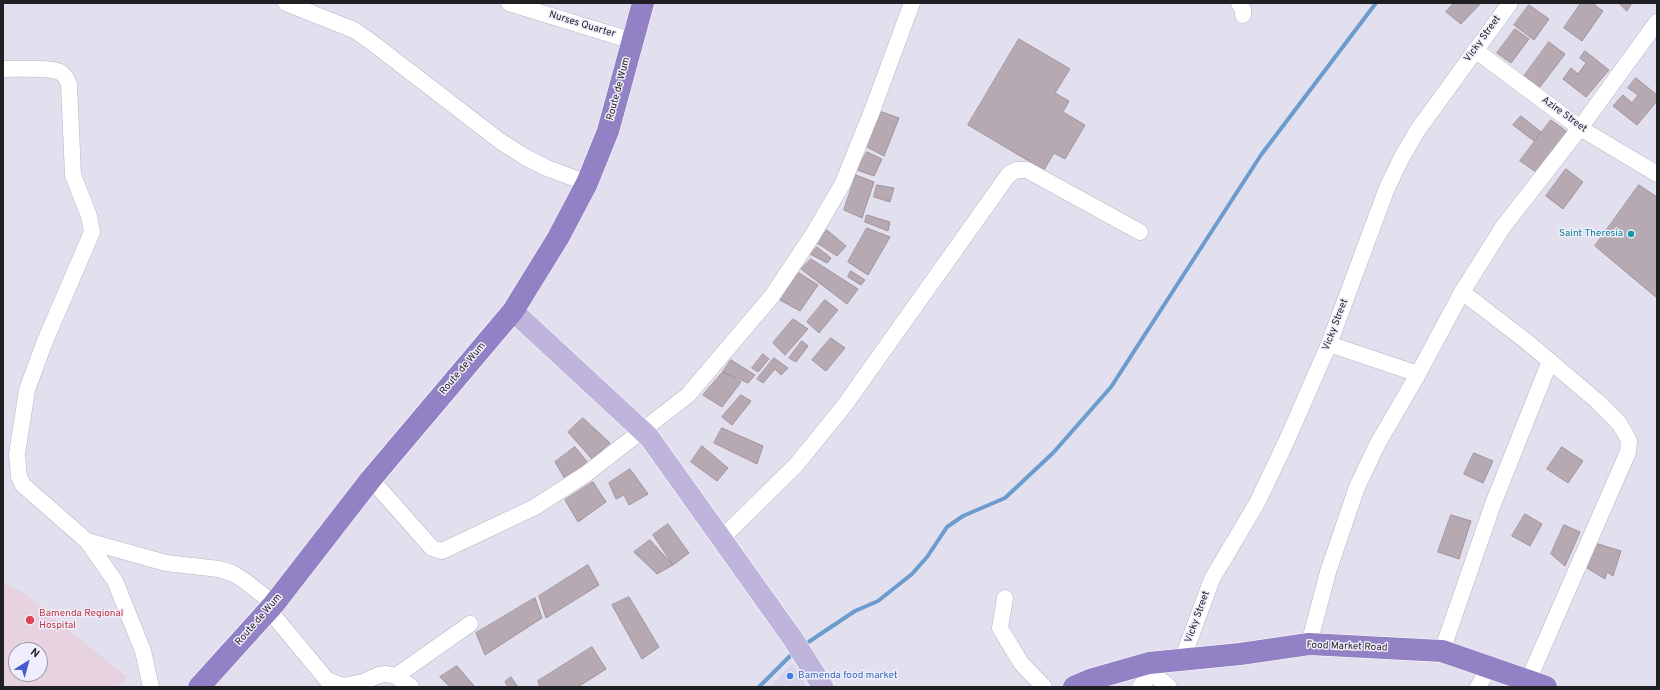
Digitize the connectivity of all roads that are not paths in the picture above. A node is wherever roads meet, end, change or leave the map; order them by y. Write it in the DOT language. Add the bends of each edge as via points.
graph roads {
  1 [pos="286,3"];
  2 [pos="509,3"];
  3 [pos="643,3"];
  4 [pos="912,3"];
  5 [pos="1510,3"];
  6 [pos="1657,22"];
  7 [pos="633,40"];
  8 [pos="1475,50"];
  9 [pos="3,69"];
  10 [pos="1580,128"];
  11 [pos="1657,174"];
  12 [pos="587,183"];
  13 [pos="1140,232"];
  14 [pos="1462,292"];
  15 [pos="512,310"];
  16 [pos="1329,344"];
  17 [pos="1550,361"];
  18 [pos="1418,374"];
  19 [pos="642,431"];
  20 [pos="371,480"];
  21 [pos="722,538"];
  22 [pos="87,541"];
  23 [pos="1005,598"];
  24 [pos="271,607"];
  25 [pos="470,624"];
  26 [pos="1309,644"];
  27 [pos="1442,651"];
  28 [pos="1182,660"];
  29 [pos="1488,667"];
  30 [pos="1151,668"];
  31 [pos="396,676"];
  32 [pos="1537,684"];
  33 [pos="151,687"];
  34 [pos="199,687"];
  35 [pos="411,687"];
  36 [pos="822,687"];
  37 [pos="1044,687"];
  38 [pos="1074,687"];
  39 [pos="1140,687"];
  40 [pos="1169,687"];
  41 [pos="1478,687"];
  1 -- 12 [label="street" via="354,30 500,141 547,168"];
  2 -- 7 [label="street, Nurses Quarter"];
  3 -- 7 [label="highway, Route de Wum"];
  4 -- 19 [label="street" via="843,184 812,236 772,296 688,395"];
  5 -- 8 [label="street, Vicky Street"];
  6 -- 10 [label="street"];
  7 -- 12 [label="highway, Route de Wum" via="608,131"];
  8 -- 10 [label="street, Azire Street"];
  8 -- 16 [label="street, Vicky Street" via="1416,131 1402,157"];
  9 -- 22 [label="street" via="60,72 69,84 72,175 89,216 92,232 27,390 17,454 19,477 23,485"];
  10 -- 11 [label="street, Azire Street"];
  10 -- 14 [label="street" via="1503,227"];
  12 -- 15 [label="highway, Route de Wum" via="558,238"];
  13 -- 21 [label="street" via="1027,170 1017,170 1009,174 844,406 796,465"];
  14 -- 17 [label="street"];
  14 -- 18 [label="street"];
  15 -- 19 [label="main road"];
  15 -- 20 [label="highway, Route de Wum"];
  16 -- 18 [label="street"];
  16 -- 28 [label="street, Vicky Street" via="1257,503 1212,579"];
  17 -- 27 [label="street" via="1493,504"];
  17 -- 32 [label="street" via="1619,423 1629,441 1628,452"];
  18 -- 26 [label="street" via="1377,445 1357,487 1328,572"];
  19 -- 20 [label="street" via="586,474 535,507 442,551 432,548"];
  19 -- 21 [label="main road" via="649,437"];
  20 -- 24 [label="highway, Route de Wum"];
  21 -- 36 [label="main road" via="799,647"];
  22 -- 24 [label="street" via="166,563 232,573 246,581"];
  22 -- 33 [label="street" via="115,581 143,651"];
  23 -- 37 [label="street" via="1000,628 1021,663"];
  24 -- 31 [label="street" via="327,680 343,686 363,682 379,675"];
  24 -- 34 [label="highway, Route de Wum"];
  25 -- 31 [label="street"];
  26 -- 27 [label="highway, Food Market Road"];
  26 -- 28 [label="highway, Food Market Road"];
  27 -- 29 [label="highway, Food Market Road"];
  28 -- 30 [label="highway, Food Market Road"];
  29 -- 32 [label="highway, Food Market Road"];
  29 -- 41 [label="street"];
  30 -- 38 [label="highway, Food Market Road" via="1093,679"];
  30 -- 39 [label="street"];
  30 -- 40 [label="street"];
  31 -- 35 [label="street"];
}
